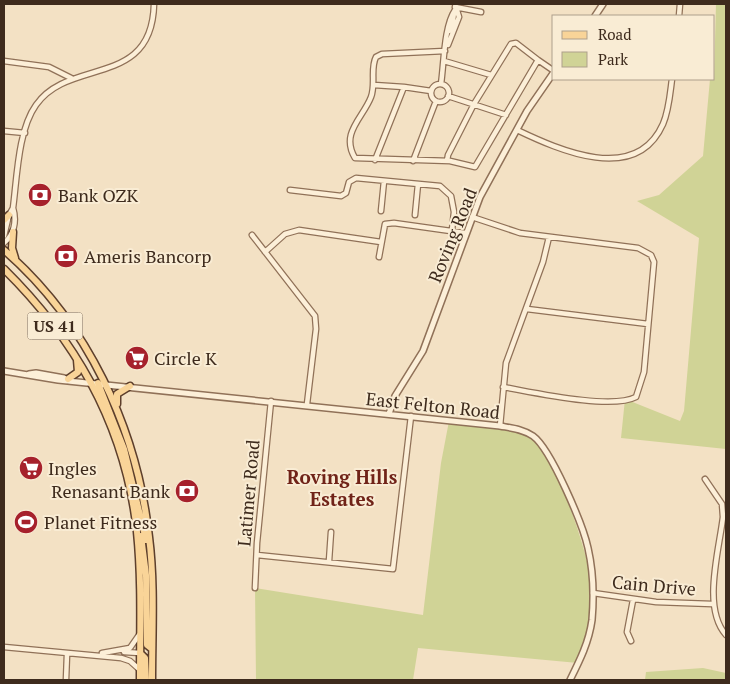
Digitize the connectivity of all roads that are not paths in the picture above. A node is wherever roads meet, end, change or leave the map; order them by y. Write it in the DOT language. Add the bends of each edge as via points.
graph roads {
  1 [pos="154,4"];
  2 [pos="604,4"];
  3 [pos="455,8"];
  4 [pos="481,12"];
  5 [pos="596,15"];
  6 [pos="445,50"];
  7 [pos="538,60"];
  8 [pos="444,61"];
  9 [pos="4,62"];
  10 [pos="552,70"];
  11 [pos="57,72"];
  12 [pos="552,74"];
  13 [pos="491,75"];
  14 [pos="73,78"];
  15 [pos="672,80"];
  16 [pos="441,84"];
  17 [pos="56,85"];
  18 [pos="374,85"];
  19 [pos="404,87"];
  20 [pos="431,91"];
  21 [pos="448,96"];
  22 [pos="436,101"];
  23 [pos="474,104"];
  24 [pos="506,115"];
  25 [pos="517,130"];
  26 [pos="4,131"];
  27 [pos="24,134"];
  28 [pos="375,160"];
  29 [pos="413,160"];
  30 [pos="448,161"];
  31 [pos="384,181"];
  32 [pos="418,184"];
  33 [pos="290,190"];
  34 [pos="381,211"];
  35 [pos="8,214"];
  36 [pos="415,215"];
  37 [pos="472,216"];
  38 [pos="452,230"];
  39 [pos="13,232"];
  40 [pos="465,233"];
  41 [pos="252,235"];
  42 [pos="4,236"];
  43 [pos="548,237"];
  44 [pos="381,242"];
  45 [pos="4,244"];
  46 [pos="4,250"];
  47 [pos="265,252"];
  48 [pos="379,257"];
  49 [pos="17,262"];
  50 [pos="4,269"];
  51 [pos="7,274"];
  52 [pos="527,309"];
  53 [pos="648,324"];
  54 [pos="77,357"];
  55 [pos="4,371"];
  56 [pos="68,379"];
  57 [pos="98,383"];
  58 [pos="130,386"];
  59 [pos="503,387"];
  60 [pos="271,401"];
  61 [pos="307,404"];
  62 [pos="117,410"];
  63 [pos="389,414"];
  64 [pos="411,416"];
  65 [pos="500,426"];
  66 [pos="704,479"];
  67 [pos="136,524"];
  68 [pos="331,532"];
  69 [pos="150,550"];
  70 [pos="719,551"];
  71 [pos="726,552"];
  72 [pos="257,555"];
  73 [pos="329,562"];
  74 [pos="255,588"];
  75 [pos="593,593"];
  76 [pos="633,600"];
  77 [pos="712,604"];
  78 [pos="140,633"];
  79 [pos="726,636"];
  80 [pos="631,641"];
  81 [pos="4,646"];
  82 [pos="152,649"];
  83 [pos="117,651"];
  84 [pos="140,653"];
  85 [pos="67,654"];
  86 [pos="93,654"];
  87 [pos="140,670"];
  88 [pos="66,680"];
  89 [pos="140,680"];
  90 [pos="146,680"];
  91 [pos="152,680"];
  92 [pos="570,680"];
  1 -- 14 [label="street" via="148,32 130,56 109,69"];
  2 -- 5 [label="street"];
  3 -- 4 [label="street" via="464,6"];
  3 -- 6 [label="street"];
  3 -- 6 [label="street" via="457,23"];
  6 -- 8 [label="street"];
  6 -- 18 [label="street" via="382,54 374,60"];
  7 -- 10 [label="street"];
  7 -- 13 [label="street" via="516,43 510,44"];
  7 -- 24 [label="street"];
  8 -- 13 [label="street"];
  8 -- 16 [label="street"];
  9 -- 11 [label="street" via="44,66"];
  11 -- 14 [label="street"];
  11 -- 17 [label="street"];
  12 -- 25 [label="street, Roving Road"];
  13 -- 23 [label="street"];
  14 -- 17 [label="street"];
  15 -- 25 [label="street" via="662,127 649,142 632,153 587,158"];
  16 -- 20 [label="street"];
  16 -- 21 [label="street" via="448,88"];
  17 -- 27 [label="street" via="36,104"];
  18 -- 19 [label="street"];
  18 -- 28 [label="street" via="371,97 353,125 350,145 355,158"];
  19 -- 20 [label="street"];
  19 -- 28 [label="street"];
  20 -- 22 [label="street"];
  21 -- 22 [label="street" via="444,101"];
  21 -- 23 [label="street"];
  22 -- 29 [label="street"];
  23 -- 24 [label="street"];
  23 -- 30 [label="street"];
  24 -- 30 [label="street" via="475,167"];
  25 -- 37 [label="street, Roving Road"];
  26 -- 27 [label="street"];
  27 -- 35 [label="street"];
  28 -- 29 [label="street"];
  29 -- 30 [label="street"];
  31 -- 32 [label="street"];
  31 -- 33 [label="street" via="356,178 349,182 346,193 341,196"];
  31 -- 34 [label="street"];
  32 -- 36 [label="street"];
  32 -- 38 [label="street" via="440,186 451,196 454,212"];
  35 -- 39 [label="street" via="15,216"];
  35 -- 42 [label="street"];
  37 -- 40 [label="street, Roving Road"];
  37 -- 43 [label="street" via="520,233"];
  38 -- 40 [label="street"];
  38 -- 44 [label="street" via="385,224"];
  39 -- 45 [label="street"];
  39 -- 49 [label="main road" via="12,248"];
  40 -- 63 [label="street, Roving Road" via="423,351 394,399"];
  41 -- 47 [label="street"];
  43 -- 52 [label="street"];
  43 -- 53 [label="street" via="643,249 653,259"];
  44 -- 47 [label="street" via="299,230 285,234"];
  44 -- 48 [label="street"];
  46 -- 49 [label="main road, US 41"];
  47 -- 61 [label="street" via="315,316"];
  49 -- 57 [label="main road, US 41" via="69,322"];
  50 -- 51 [label="main road, US 41"];
  51 -- 54 [label="main road, US 41" via="53,324"];
  52 -- 53 [label="street"];
  52 -- 59 [label="street" via="506,363"];
  53 -- 59 [label="street" via="641,385 638,394 631,399 568,398"];
  54 -- 56 [label="main road" via="78,372"];
  54 -- 57 [label="main road, US 41"];
  55 -- 56 [label="street, East Felton Road" via="36,372"];
  56 -- 57 [label="street, East Felton Road"];
  57 -- 58 [label="street, East Felton Road"];
  57 -- 62 [label="main road, US 41"];
  57 -- 67 [label="main road, US 41" via="120,452"];
  57 -- 69 [label="main road" via="124,449"];
  58 -- 60 [label="street, East Felton Road"];
  58 -- 62 [label="main road" via="117,394"];
  59 -- 65 [label="street"];
  60 -- 61 [label="street, East Felton Road"];
  60 -- 72 [label="street, Latimer Road"];
  61 -- 63 [label="street, East Felton Road"];
  62 -- 69 [label="main road, US 41" via="138,475"];
  63 -- 64 [label="street, East Felton Road"];
  64 -- 65 [label="street, East Felton Road"];
  64 -- 73 [label="street" via="394,569"];
  65 -- 75 [label="street, East Felton Road" via="526,432 543,447 588,547"];
  66 -- 70 [label="street" via="722,504"];
  67 -- 78 [label="main road, US 41"];
  67 -- 82 [label="main road" via="141,535 146,576 147,645"];
  68 -- 73 [label="street"];
  69 -- 82 [label="main road, US 41"];
  70 -- 71 [label="street"];
  70 -- 77 [label="street"];
  72 -- 73 [label="street"];
  72 -- 74 [label="street, Latimer Road"];
  75 -- 76 [label="street, Cain Drive"];
  75 -- 92 [label="street, East Felton Road" via="587,646"];
  76 -- 77 [label="street, Cain Drive"];
  76 -- 80 [label="street" via="627,632"];
  77 -- 79 [label="street"];
  78 -- 83 [label="street" via="132,646"];
  78 -- 84 [label="main road, US 41"];
  81 -- 85 [label="street"];
  82 -- 91 [label="main road, US 41"];
  83 -- 84 [label="street"];
  83 -- 86 [label="street"];
  84 -- 87 [label="main road, US 41"];
  84 -- 90 [label="main road" via="145,658"];
  85 -- 86 [label="street"];
  85 -- 88 [label="street"];
  86 -- 87 [label="street" via="124,658"];
  87 -- 89 [label="main road, US 41"];
}
